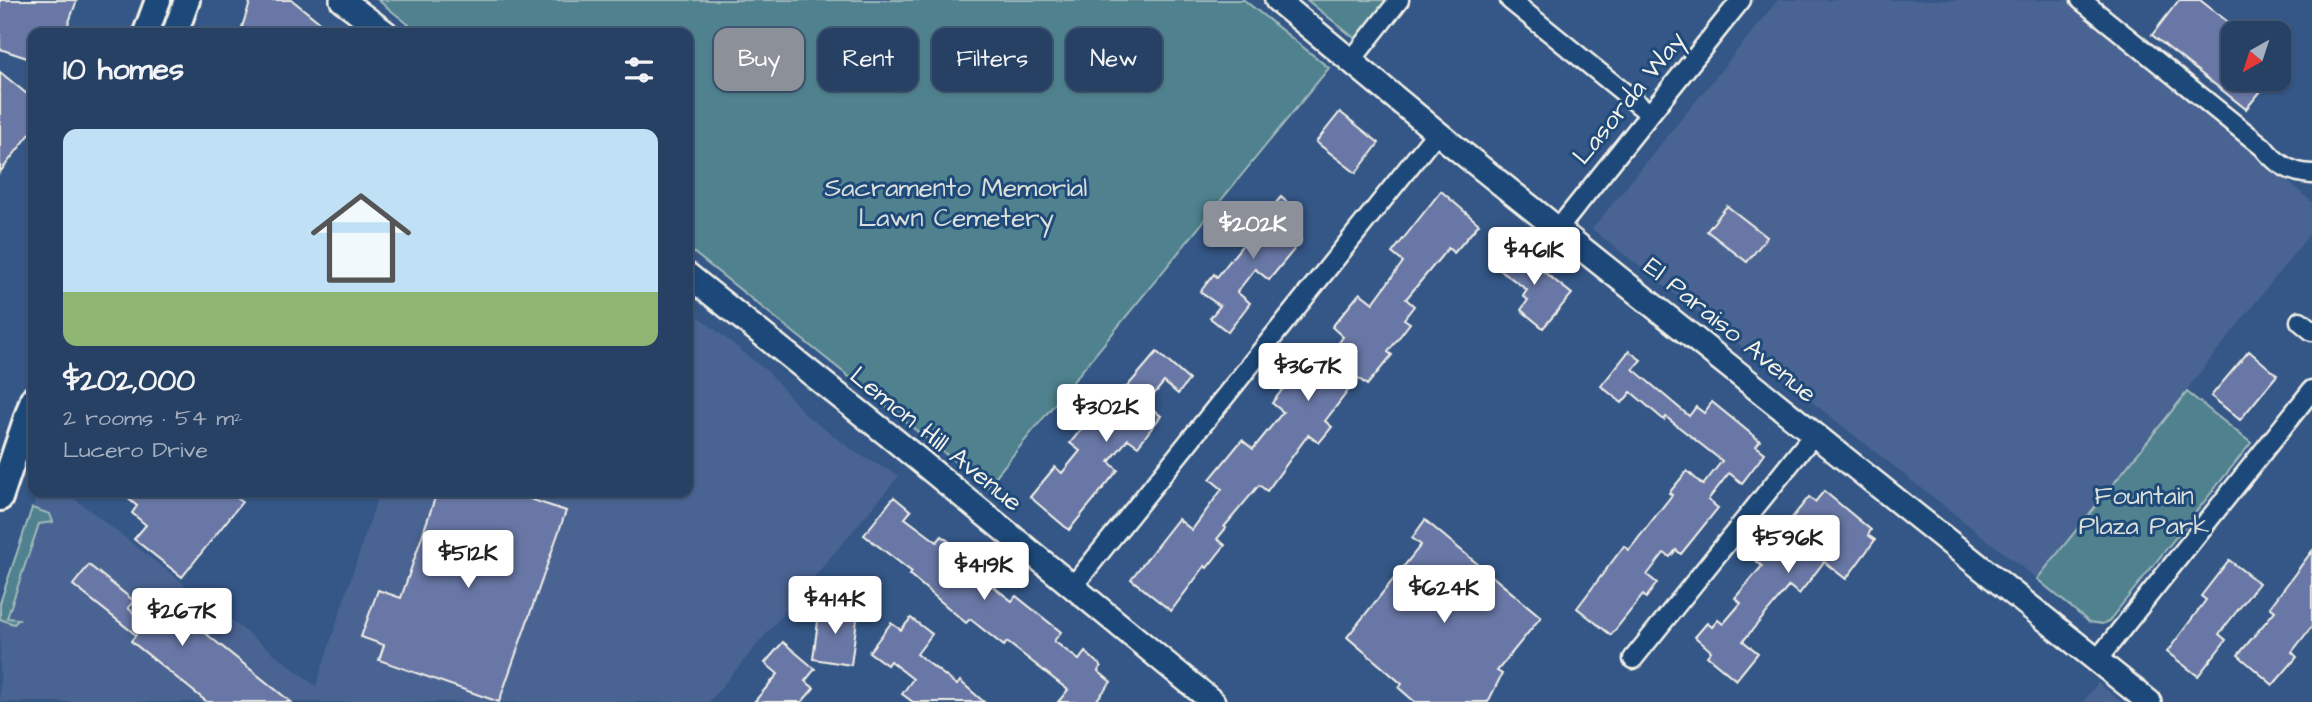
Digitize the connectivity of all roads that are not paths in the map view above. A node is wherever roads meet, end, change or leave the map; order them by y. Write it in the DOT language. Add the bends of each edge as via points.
graph roads {
  1 [pos="158,0"];
  2 [pos="187,0"];
  3 [pos="342,0"];
  4 [pos="1277,0"];
  5 [pos="1399,0"];
  6 [pos="1510,0"];
  7 [pos="2081,0"];
  8 [pos="1735,2"];
  9 [pos="148,28"];
  10 [pos="177,28"];
  11 [pos="379,28"];
  12 [pos="1351,61"];
  13 [pos="1649,113"];
  14 [pos="1437,132"];
  15 [pos="2312,174"];
  16 [pos="1558,229"];
  17 [pos="693,279"];
  18 [pos="2312,390"];
  19 [pos="28,414"];
  20 [pos="1814,434"];
  21 [pos="0,498"];
  22 [pos="1073,586"];
  23 [pos="1633,659"];
  24 [pos="2097,660"];
  25 [pos="1213,702"];
  26 [pos="2149,702"];
  1 -- 9 [label="main road"];
  2 -- 10 [label="main road"];
  3 -- 11 [label="street"];
  4 -- 12 [label="street, El Paraiso Avenue"];
  5 -- 12 [label="street"];
  6 -- 13 [label="street"];
  7 -- 15 [label="street" via="2280,165"];
  8 -- 13 [label="street, Lasorda Way"];
  12 -- 14 [label="street, El Paraiso Avenue"];
  13 -- 16 [label="street, Lasorda Way"];
  14 -- 16 [label="street, El Paraiso Avenue"];
  14 -- 22 [label="street"];
  16 -- 20 [label="street, El Paraiso Avenue"];
  17 -- 22 [label="street, Lemon Hill Avenue"];
  18 -- 24 [label="street"];
  19 -- 21 [label="main road"];
  20 -- 23 [label="street"];
  20 -- 24 [label="street, El Paraiso Avenue"];
  22 -- 25 [label="street, Lemon Hill Avenue"];
  24 -- 26 [label="street, El Paraiso Avenue"];
}
